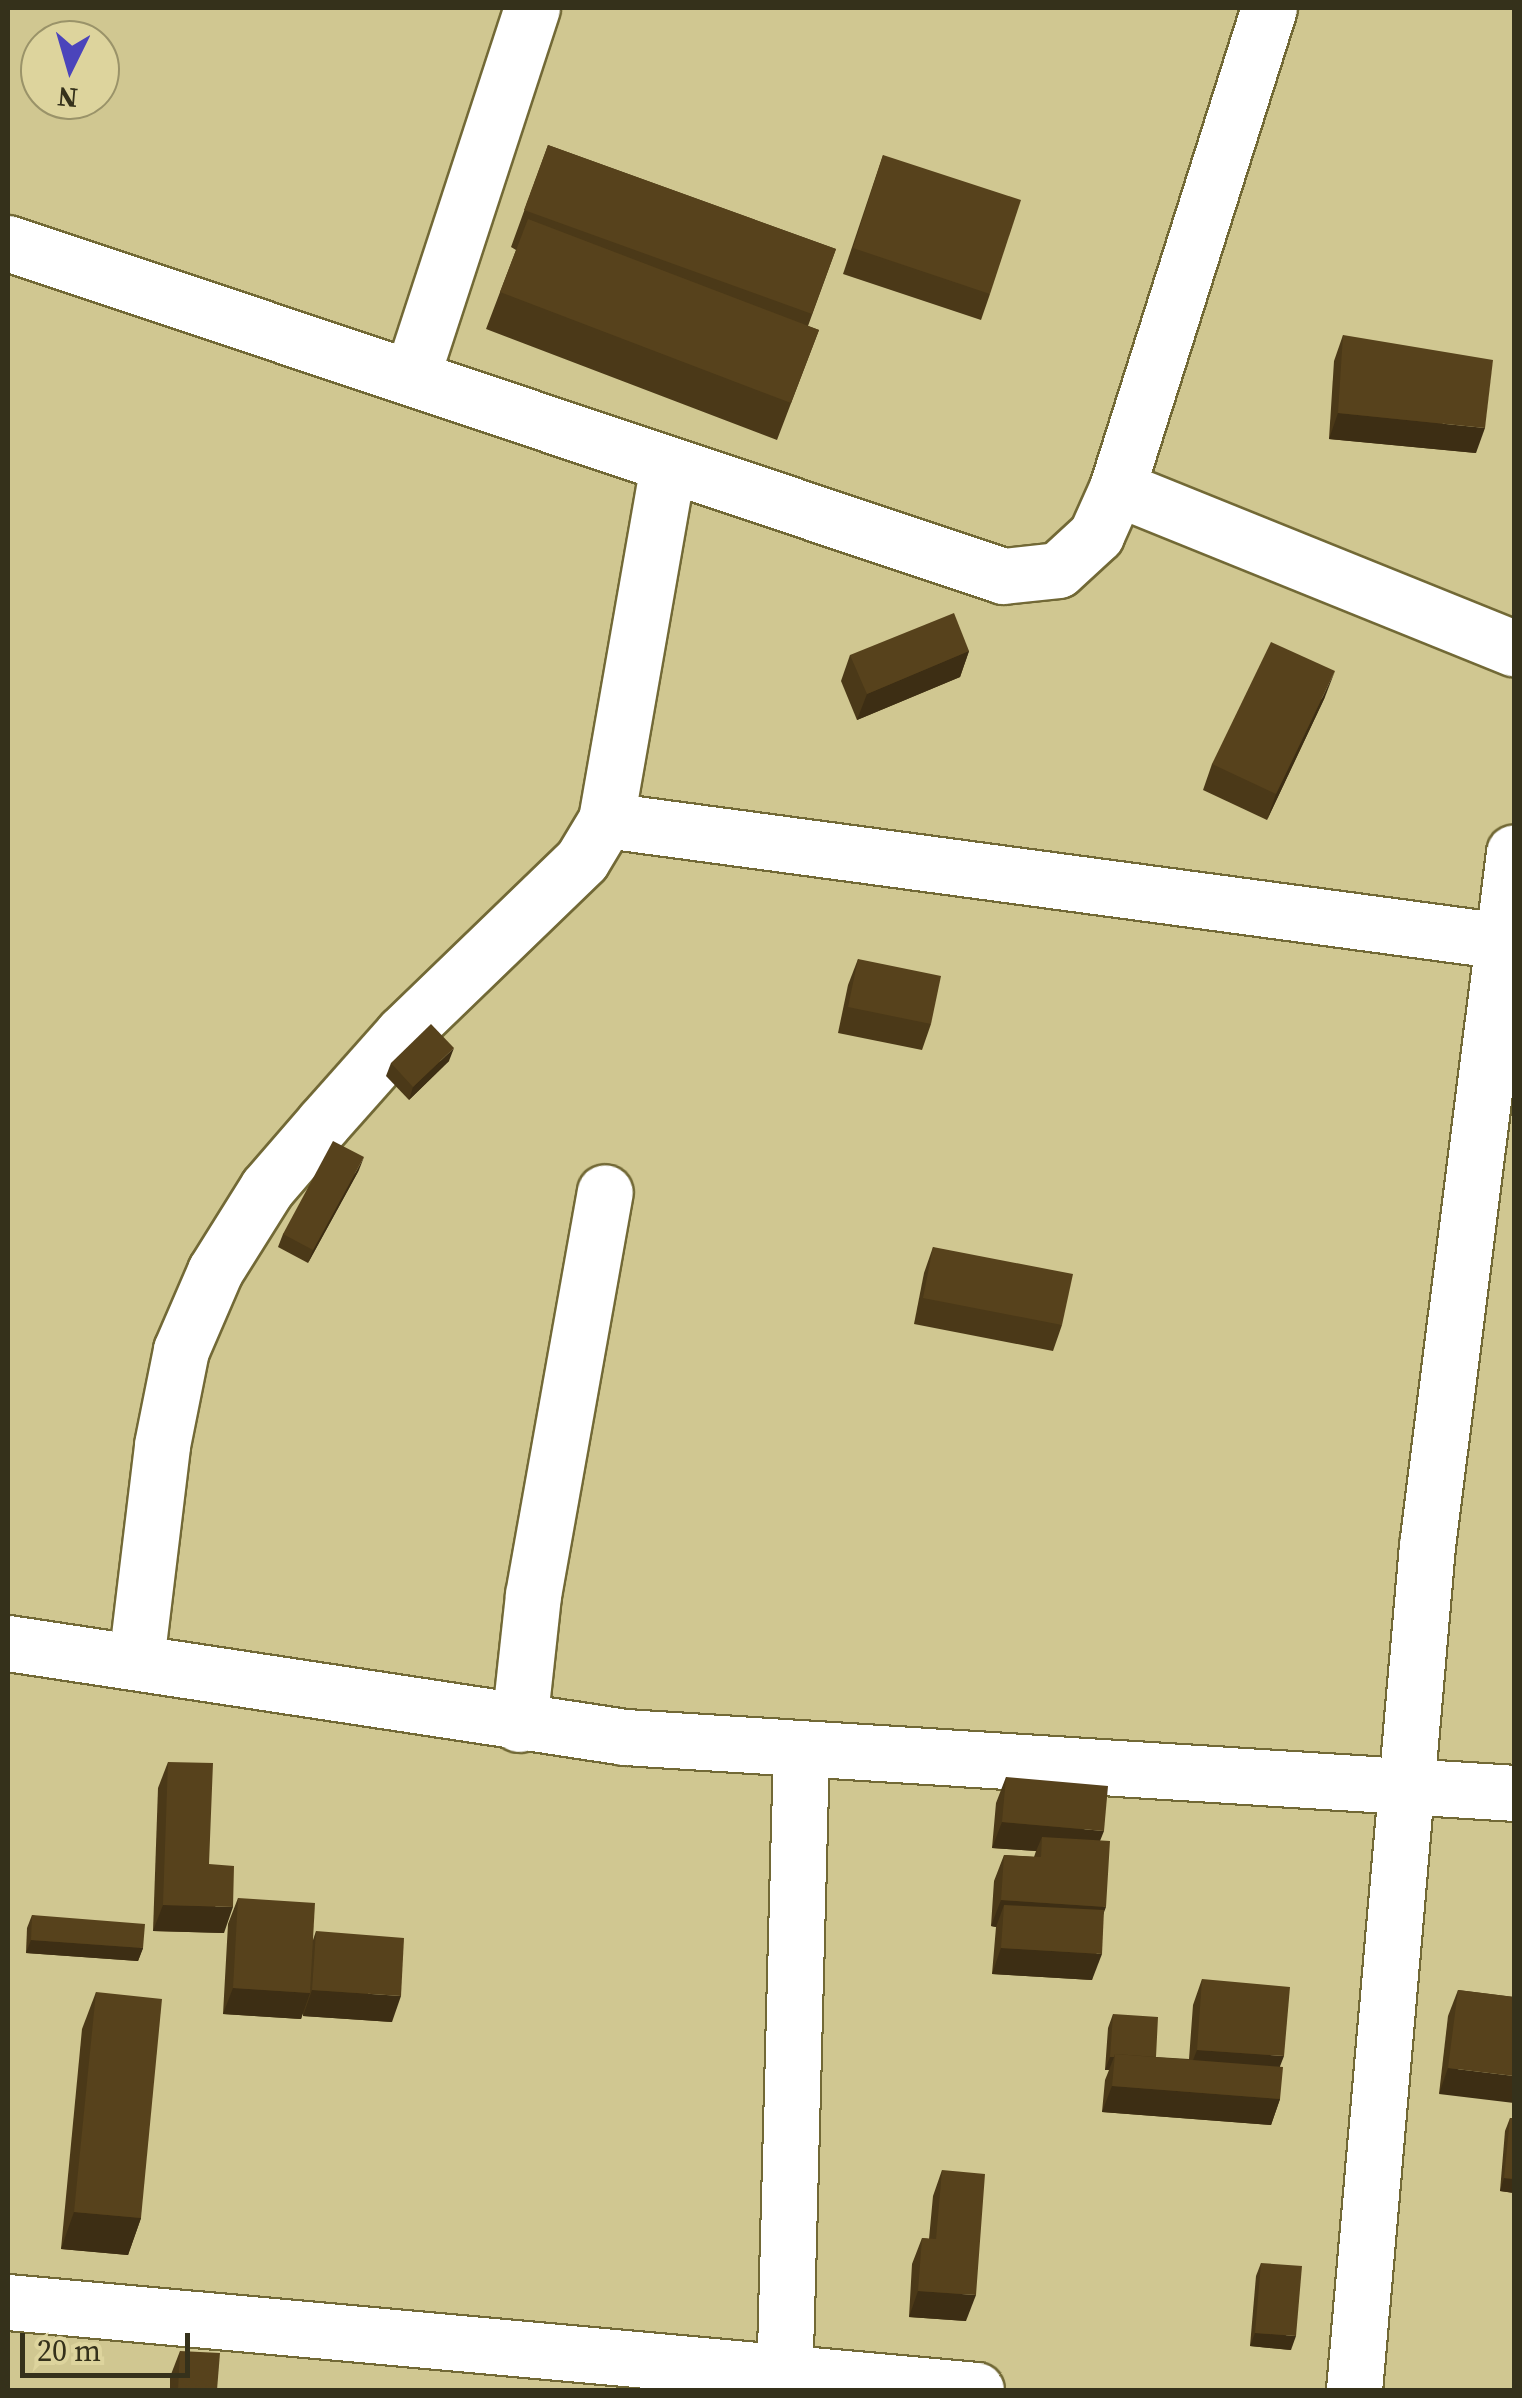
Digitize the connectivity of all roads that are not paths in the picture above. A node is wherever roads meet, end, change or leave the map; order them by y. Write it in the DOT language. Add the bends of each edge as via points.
graph roads {
  1 [pos="532,8"];
  2 [pos="1269,8"];
  3 [pos="8,243"];
  4 [pos="412,375"];
  5 [pos="668,466"];
  6 [pos="1117,488"];
  7 [pos="1514,648"];
  8 [pos="606,820"];
  9 [pos="1514,852"];
  10 [pos="1504,941"];
  11 [pos="605,1192"];
  12 [pos="8,1643"];
  13 [pos="136,1660"];
  14 [pos="519,1724"];
  15 [pos="802,1749"];
  16 [pos="1410,1785"];
  17 [pos="1514,1793"];
  18 [pos="8,2302"];
  19 [pos="786,2381"];
  20 [pos="976,2390"];
  21 [pos="1354,2390"];
  1 -- 4 [label="street"];
  2 -- 6 [label="street"];
  3 -- 4 [label="street"];
  4 -- 5 [label="street"];
  5 -- 6 [label="street" via="1003,576 1058,570 1096,535"];
  5 -- 8 [label="street"];
  6 -- 7 [label="street"];
  8 -- 10 [label="street"];
  8 -- 13 [label="street" via="582,860 402,1034 267,1188 215,1271 181,1350"];
  9 -- 10 [label="street"];
  10 -- 16 [label="street" via="1429,1528"];
  11 -- 14 [label="street" via="536,1576"];
  12 -- 13 [label="street"];
  13 -- 14 [label="street"];
  14 -- 15 [label="street"];
  15 -- 16 [label="street"];
  15 -- 19 [label="street"];
  16 -- 17 [label="street"];
  16 -- 21 [label="street"];
  18 -- 19 [label="street"];
  19 -- 20 [label="street"];
}
